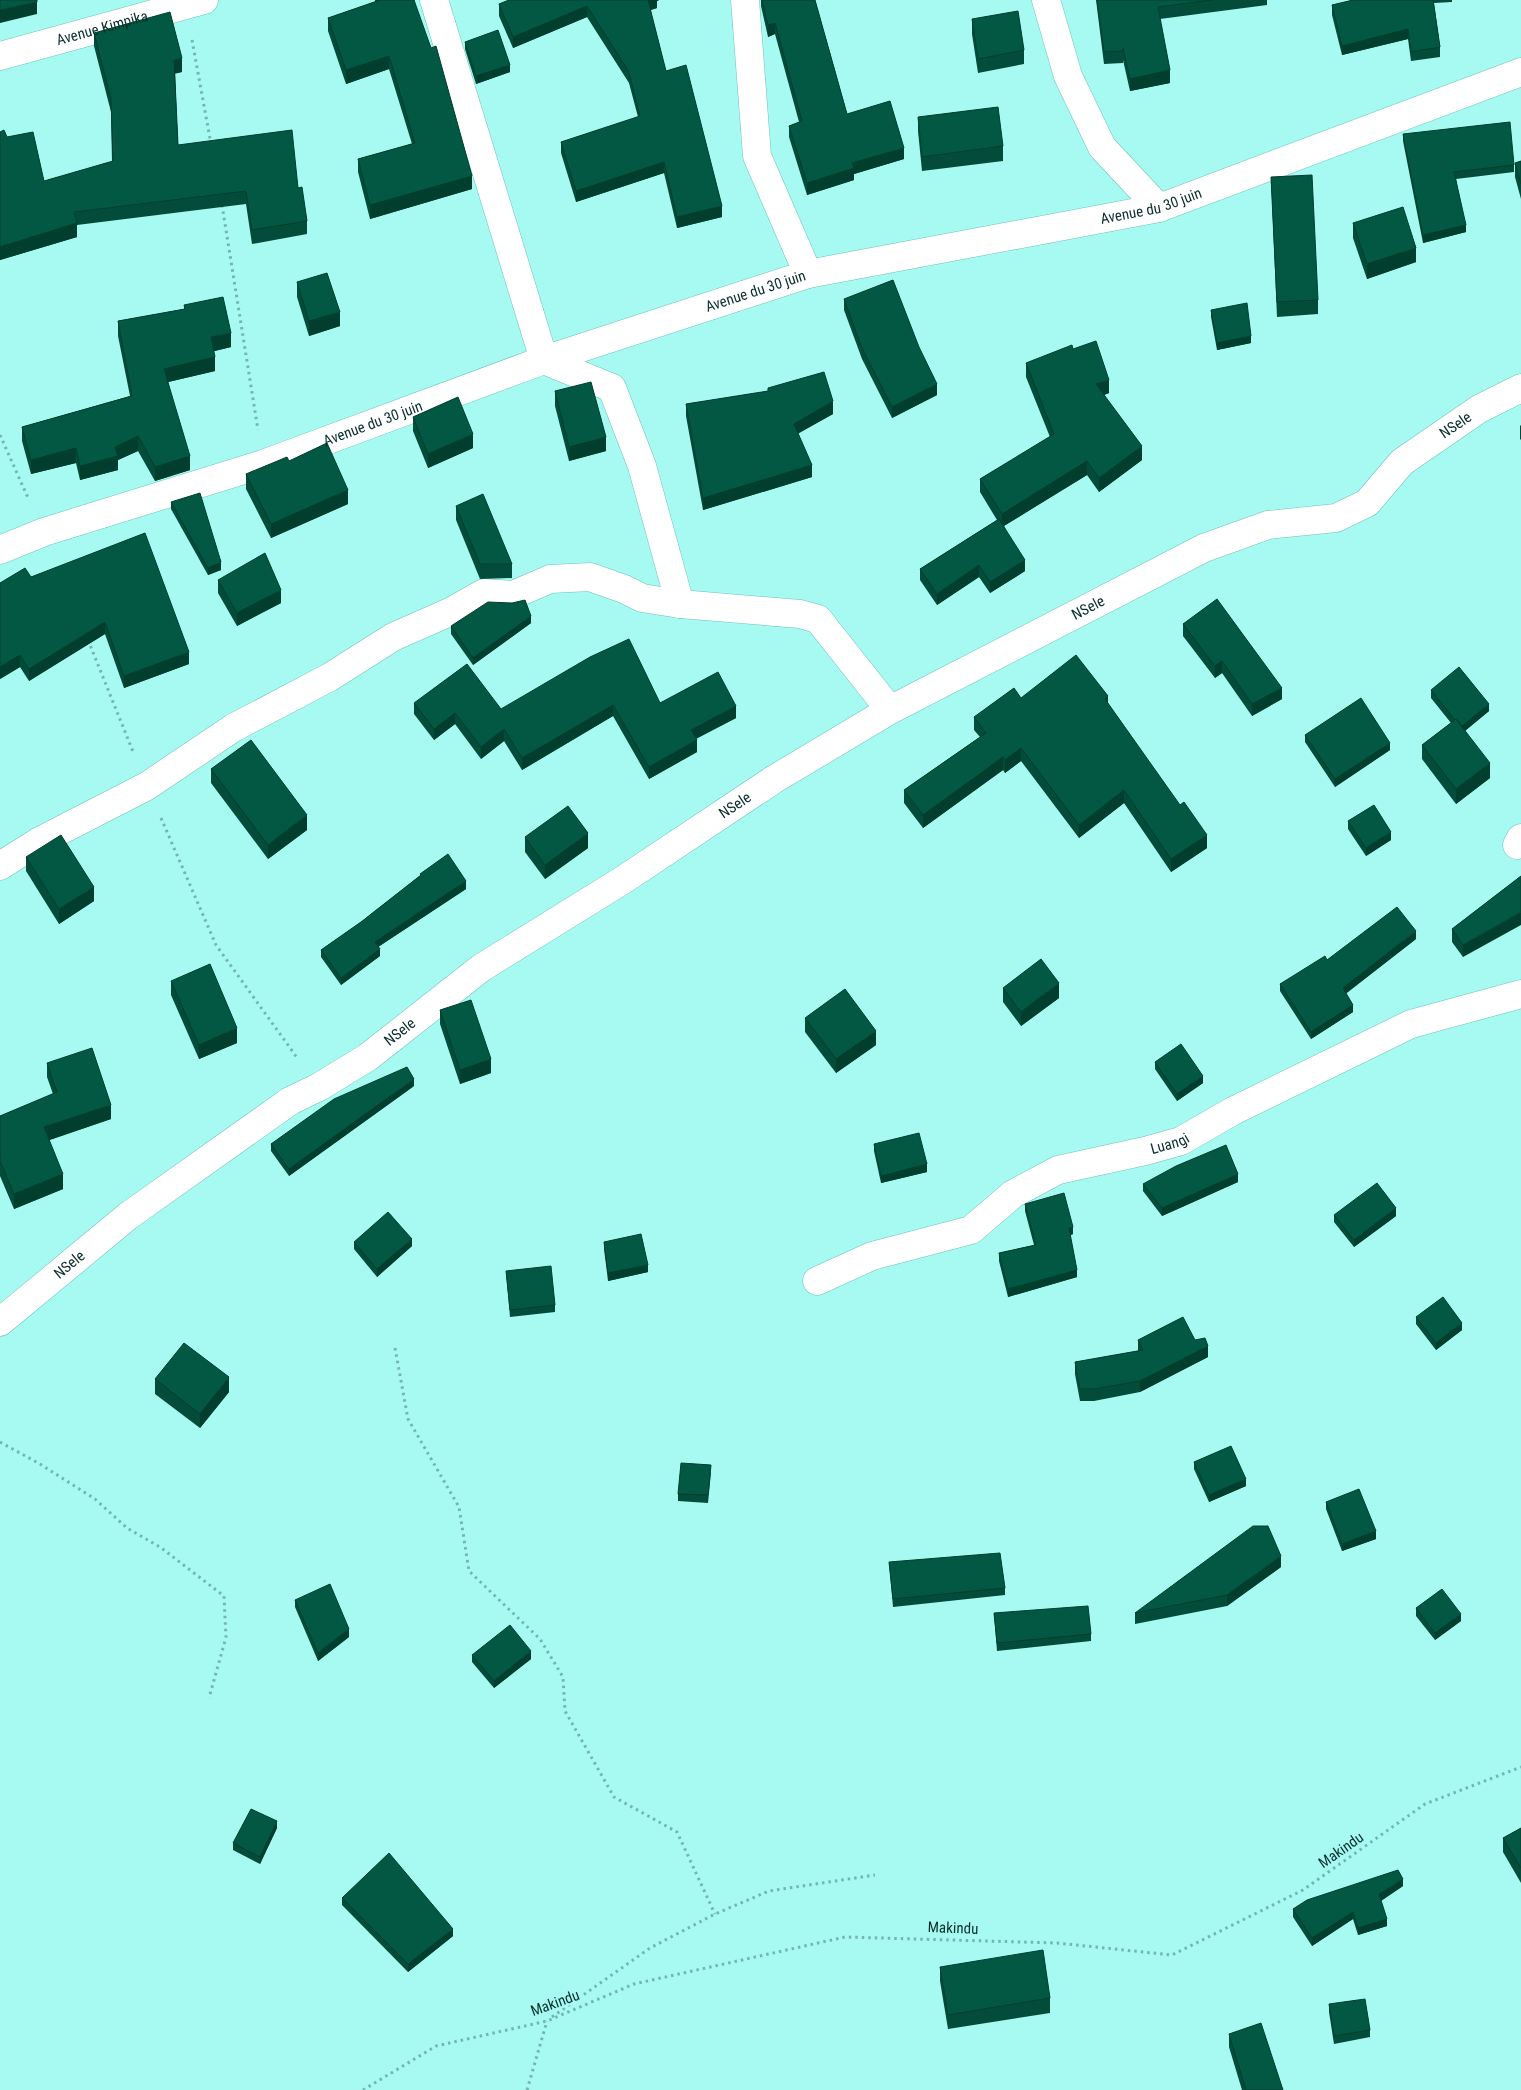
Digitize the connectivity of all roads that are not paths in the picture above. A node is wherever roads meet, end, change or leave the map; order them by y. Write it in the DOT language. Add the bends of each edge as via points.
graph roads {
  1 [pos="434,0"];
  2 [pos="745,0"];
  3 [pos="1046,0"];
  4 [pos="195,2"];
  5 [pos="0,56"];
  6 [pos="1521,72"];
  7 [pos="1159,208"];
  8 [pos="808,274"];
  9 [pos="544,360"];
  10 [pos="1521,388"];
  11 [pos="0,550"];
  12 [pos="680,604"];
  13 [pos="890,710"];
  14 [pos="0,866"];
  15 [pos="1521,994"];
  16 [pos="817,1280"];
  17 [pos="0,1322"];
  1 -- 9 [label="street"];
  2 -- 8 [label="street" via="757,156"];
  3 -- 7 [label="street" via="1068,76 1102,147"];
  4 -- 5 [label="street, Avenue Kimpika"];
  6 -- 7 [label="street, Avenue du 30 juin"];
  7 -- 8 [label="street, Avenue du 30 juin"];
  8 -- 9 [label="street, Avenue du 30 juin"];
  9 -- 11 [label="street, Avenue du 30 juin" via="263,464 44,532"];
  9 -- 12 [label="street" via="612,388 642,466"];
  10 -- 13 [label="street, NSele" via="1479,409 1402,462 1366,503 1336,518 1268,525 1204,548"];
  12 -- 13 [label="street" via="800,614 818,619"];
  12 -- 14 [label="street" via="642,598 624,588 590,577 550,579 513,595 484,593 393,637 330,676 233,728 147,786 38,842"];
  13 -- 17 [label="street, NSele" via="773,780 623,880 482,968 368,1057 290,1102 128,1216"];
  15 -- 16 [label="street, Luangi" via="1411,1024 1233,1111 1181,1141 1058,1170 1013,1194 971,1230 872,1256"];
}
